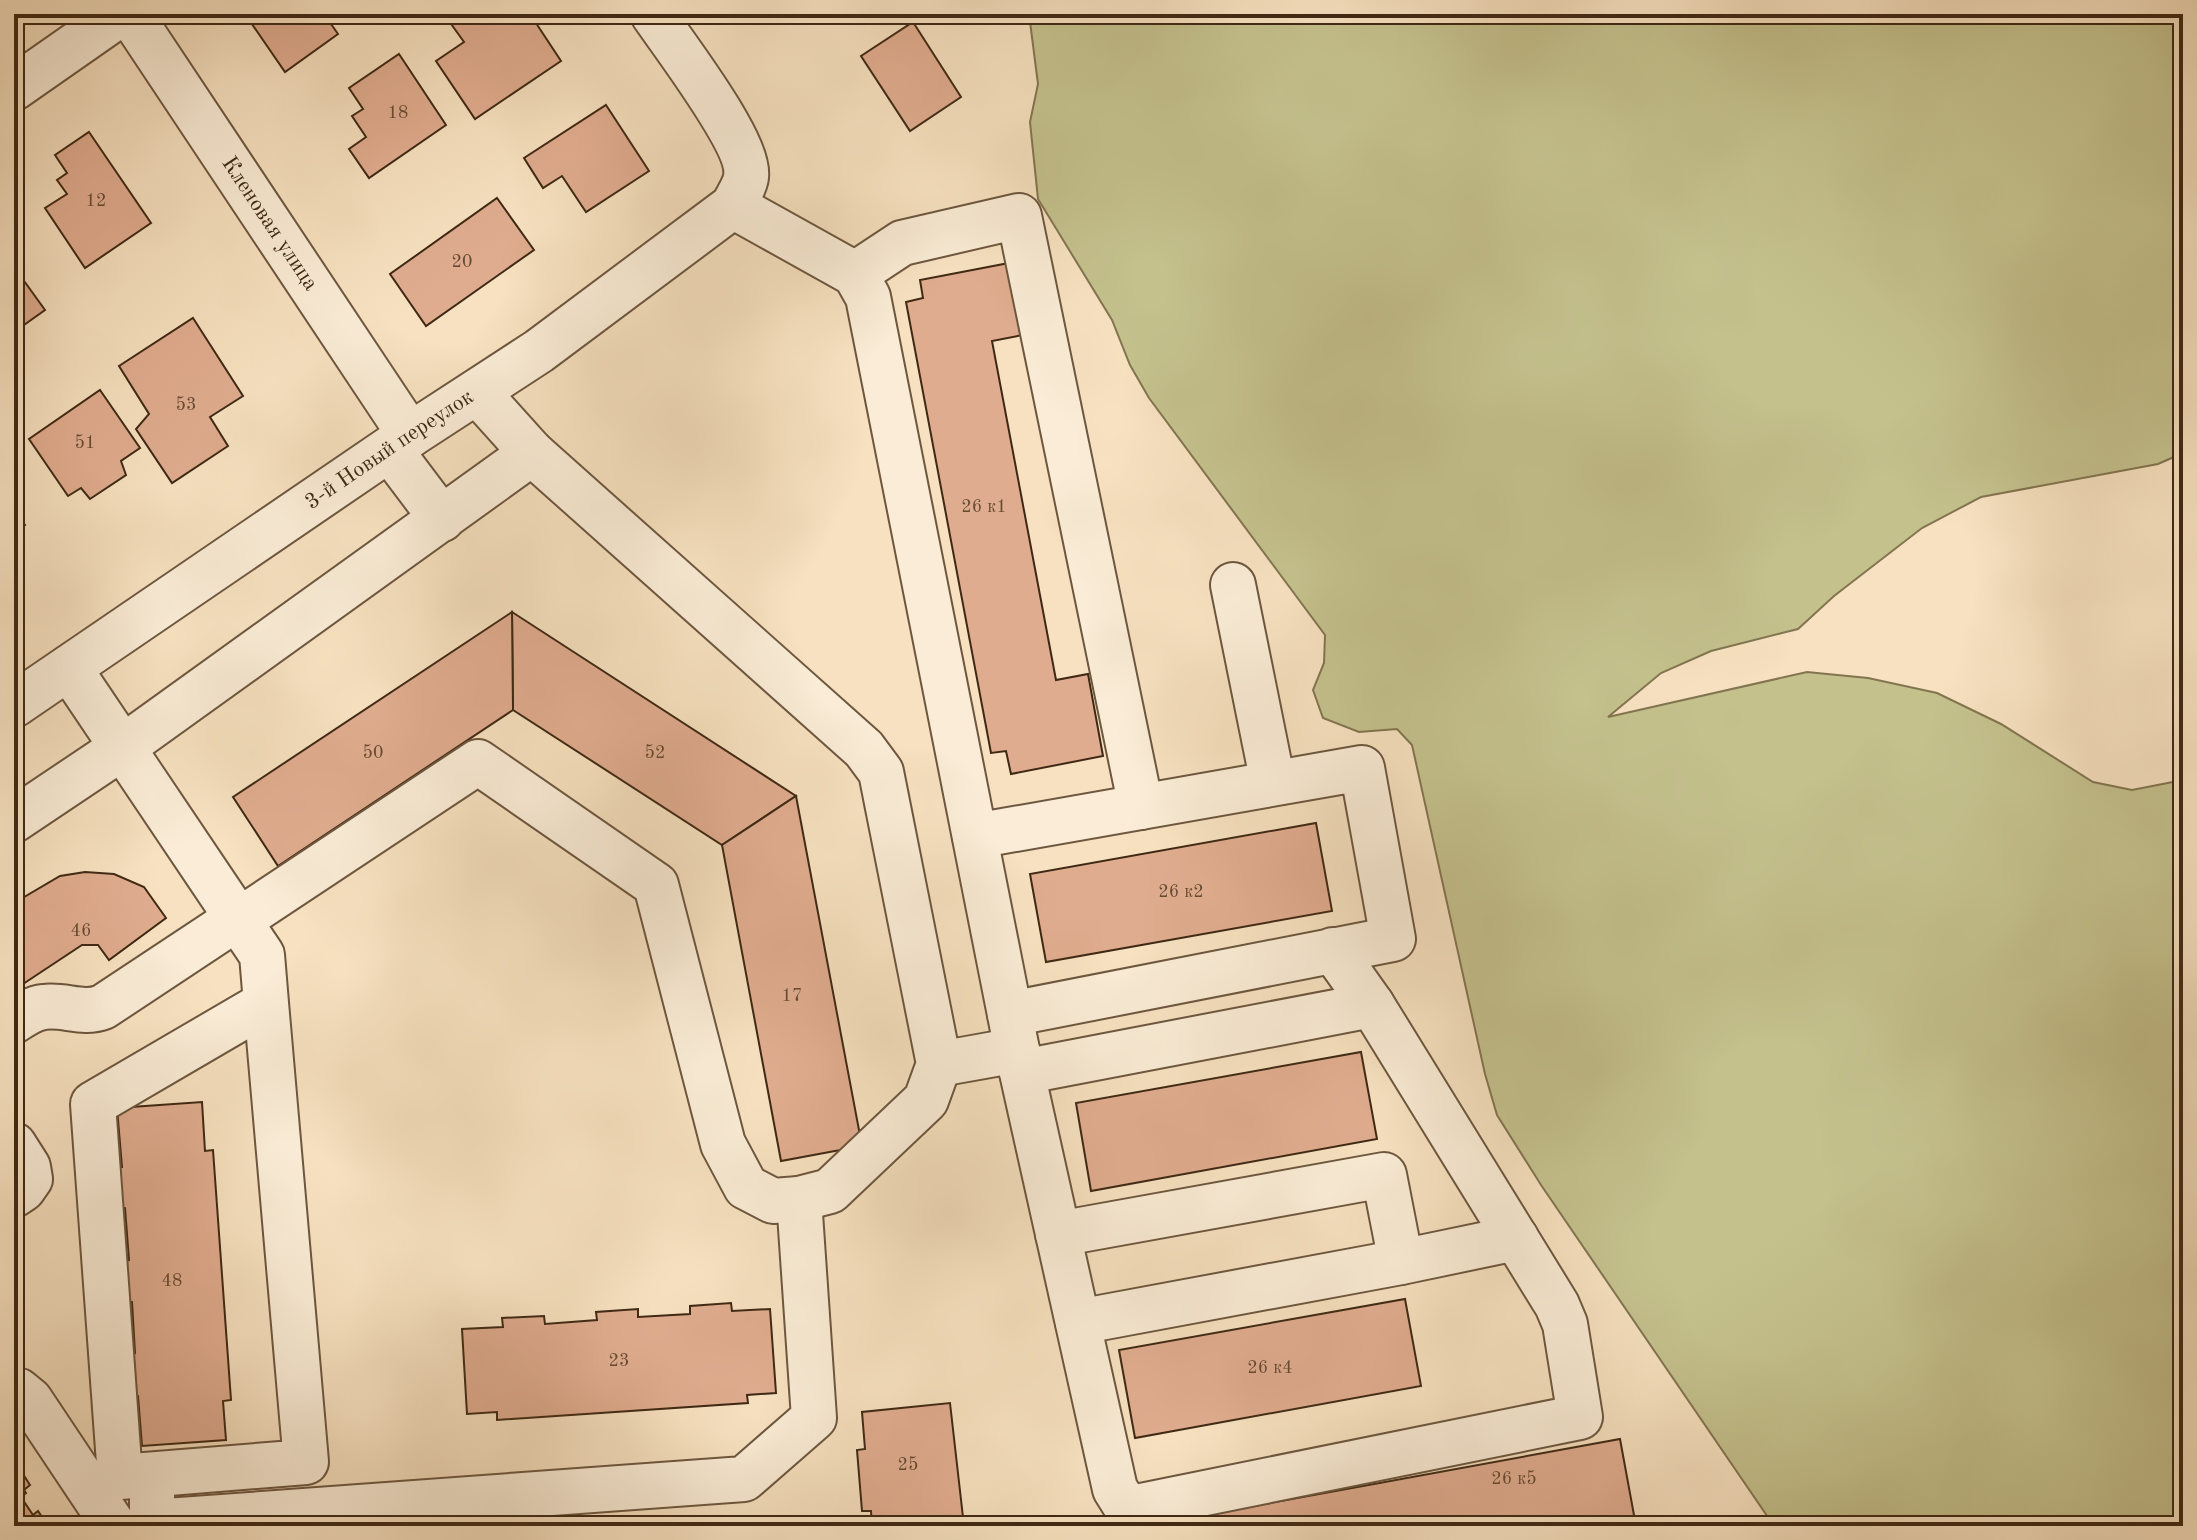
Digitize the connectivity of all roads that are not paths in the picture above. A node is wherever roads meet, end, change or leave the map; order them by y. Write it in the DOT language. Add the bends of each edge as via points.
graph roads {
  1 [pos="120,14"];
  2 [pos="130,14"];
  3 [pos="653,14"];
  4 [pos="14,88"];
  5 [pos="740,191"];
  6 [pos="855,274"];
  7 [pos="478,393"];
  8 [pos="400,442"];
  9 [pos="532,453"];
  10 [pos="442,519"];
  11 [pos="1233,585"];
  12 [pos="69,668"];
  13 [pos="14,705"];
  14 [pos="123,747"];
  15 [pos="1273,783"];
  16 [pos="1141,807"];
  17 [pos="14,820"];
  18 [pos="975,836"];
  19 [pos="237,920"];
  20 [pos="1333,950"];
  21 [pos="266,1003"];
  22 [pos="1372,1005"];
  23 [pos="14,1021"];
  24 [pos="1016,1045"];
  25 [pos="939,1064"];
  26 [pos="14,1145"];
  27 [pos="14,1195"];
  28 [pos="799,1199"];
  29 [pos="1058,1234"];
  30 [pos="1516,1238"];
  31 [pos="1401,1262"];
  32 [pos="1078,1322"];
  33 [pos="14,1393"];
  34 [pos="152,1475"];
  35 [pos="114,1526"];
  1 -- 4 [label="street"];
  2 -- 8 [label="street, Кленовая улица"];
  3 -- 5 [label="street" via="727,122 740,150"];
  5 -- 6 [label="street"];
  5 -- 7 [label="street, 3-й Новый переулок"];
  6 -- 16 [label="street" via="902,243 1019,216"];
  6 -- 18 [label="street" via="868,297"];
  7 -- 8 [label="street, 3-й Новый переулок"];
  7 -- 9 [label="street"];
  8 -- 10 [label="street, Кленовая улица"];
  8 -- 12 [label="street, 3-й Новый переулок"];
  9 -- 10 [label="street"];
  9 -- 25 [label="street" via="864,749 881,772"];
  10 -- 14 [label="street"];
  11 -- 15 [label="street"];
  12 -- 13 [label="street, 3-й Новый переулок"];
  12 -- 14 [label="street"];
  14 -- 17 [label="street"];
  14 -- 19 [label="street"];
  15 -- 16 [label="street"];
  15 -- 20 [label="street" via="1362,768 1393,939"];
  16 -- 18 [label="street"];
  18 -- 24 [label="street"];
  19 -- 21 [label="street" via="262,955"];
  19 -- 23 [label="street" via="103,1007 43,1007"];
  19 -- 28 [label="street" via="478,762 656,885 723,1144 746,1187 773,1201"];
  20 -- 22 [label="street"];
  20 -- 24 [label="street"];
  21 -- 34 [label="street" via="93,1104 120,1477"];
  21 -- 34 [label="street" via="306,1462"];
  22 -- 24 [label="street"];
  22 -- 30 [label="street"];
  24 -- 25 [label="street"];
  24 -- 29 [label="street"];
  25 -- 28 [label="street" via="926,1100 830,1191"];
  26 -- 27 [label="street" via="30,1179"];
  28 -- 34 [label="street" via="814,1418 744,1479 152,1522"];
  29 -- 31 [label="street" via="1384,1175"];
  29 -- 32 [label="street"];
  30 -- 31 [label="street"];
  30 -- 32 [label="street" via="1565,1324 1580,1417 1136,1507 1125,1505 1115,1489"];
  31 -- 32 [label="street"];
  33 -- 35 [label="street" via="30,1400"];
}
